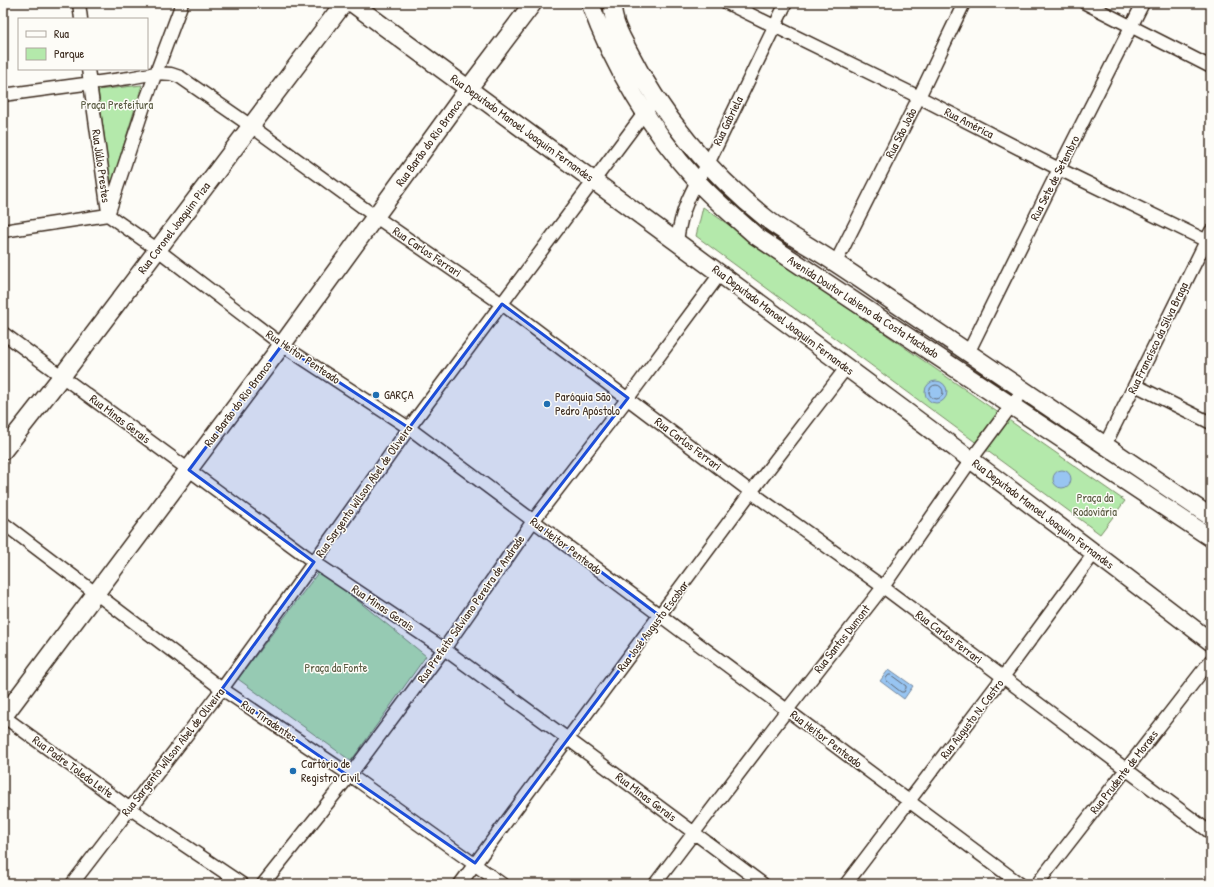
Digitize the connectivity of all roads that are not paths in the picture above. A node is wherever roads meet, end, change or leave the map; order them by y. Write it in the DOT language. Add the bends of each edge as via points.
graph roads {
  1 [pos="79,3"];
  2 [pos="182,3"];
  3 [pos="344,3"];
  4 [pos="352,3"];
  5 [pos="533,3"];
  6 [pos="590,3"];
  7 [pos="613,3"];
  8 [pos="727,3"];
  9 [pos="786,3"];
  10 [pos="964,3"];
  11 [pos="1085,3"];
  12 [pos="1143,3"];
  13 [pos="81,18"];
  14 [pos="774,27"];
  15 [pos="1131,27"];
  16 [pos="1211,66"];
  17 [pos="88,70"];
  18 [pos="156,73"];
  19 [pos="90,84"];
  20 [pos="468,89"];
  21 [pos="3,94"];
  22 [pos="919,97"];
  23 [pos="657,99"];
  24 [pos="645,112"];
  25 [pos="251,126"];
  26 [pos="708,164"];
  27 [pos="1059,169"];
  28 [pos="594,180"];
  29 [pos="697,181"];
  30 [pos="108,215"];
  31 [pos="376,217"];
  32 [pos="3,232"];
  33 [pos="1209,238"];
  34 [pos="677,241"];
  35 [pos="158,250"];
  36 [pos="836,262"];
  37 [pos="720,274"];
  38 [pos="502,304"];
  39 [pos="3,333"];
  40 [pos="282,345"];
  41 [pos="968,353"];
  42 [pos="846,368"];
  43 [pos="62,376"];
  44 [pos="1135,385"];
  45 [pos="1023,390"];
  46 [pos="628,398"];
  47 [pos="1011,405"];
  48 [pos="1211,423"];
  49 [pos="409,428"];
  50 [pos="1105,445"];
  51 [pos="3,451"];
  52 [pos="971,460"];
  53 [pos="189,470"];
  54 [pos="751,492"];
  55 [pos="1211,518"];
  56 [pos="533,521"];
  57 [pos="3,523"];
  58 [pos="1211,538"];
  59 [pos="1095,552"];
  60 [pos="314,562"];
  61 [pos="883,587"];
  62 [pos="96,594"];
  63 [pos="660,616"];
  64 [pos="1211,642"];
  65 [pos="444,649"];
  66 [pos="1211,660"];
  67 [pos="1003,677"];
  68 [pos="222,689"];
  69 [pos="787,710"];
  70 [pos="3,717"];
  71 [pos="568,739"];
  72 [pos="1125,770"];
  73 [pos="350,775"];
  74 [pos="909,802"];
  75 [pos="129,808"];
  76 [pos="694,832"];
  77 [pos="1211,833"];
  78 [pos="475,863"];
  79 [pos="72,884"];
  80 [pos="242,884"];
  81 [pos="263,884"];
  82 [pos="460,884"];
  83 [pos="502,884"];
  84 [pos="655,884"];
  85 [pos="763,884"];
  86 [pos="846,884"];
  87 [pos="1020,884"];
  88 [pos="1037,884"];
  1 -- 13 [label="street"];
  2 -- 18 [label="street"];
  3 -- 25 [label="main road, Rua Coronel Joaquim Piza"];
  4 -- 20 [label="main road, Rua Deputado Manoel Joaquim Fernandes"];
  5 -- 20 [label="main road, Rua Barão do Rio Branco"];
  6 -- 24 [label="main road, Avenida Doutor Labieno da Costa Machado" via="614,58"];
  7 -- 23 [label="main road, Avenida Doutor Labieno da Costa Machado" via="612,11 618,29"];
  8 -- 14 [label="street, Rua América"];
  9 -- 14 [label="street, Rua Gabriela"];
  10 -- 22 [label="street, Rua São João"];
  11 -- 15 [label="street"];
  12 -- 15 [label="street, Rua Sete de Setembro"];
  14 -- 22 [label="street, Rua América"];
  14 -- 26 [label="street, Rua Gabriela"];
  15 -- 16 [label="street"];
  15 -- 27 [label="street, Rua Sete de Setembro"];
  17 -- 19 [label="street, Rua Júlio Prestes"];
  18 -- 19 [label="street, Rua Carlos Ferrari"];
  18 -- 25 [label="street, Rua Carlos Ferrari" via="180,77"];
  18 -- 30 [label="street"];
  19 -- 21 [label="street, Rua Carlos Ferrari"];
  19 -- 30 [label="street, Rua Júlio Prestes"];
  20 -- 28 [label="main road, Rua Deputado Manoel Joaquim Fernandes"];
  20 -- 31 [label="main road, Rua Barão do Rio Branco"];
  22 -- 27 [label="street, Rua América"];
  22 -- 36 [label="street, Rua São João"];
  23 -- 24 [label="street, Rua Sargento Wilson Abel de Oliveira"];
  23 -- 26 [label="main road, Avenida Doutor Labieno da Costa Machado" via="689,144"];
  24 -- 28 [label="street, Rua Sargento Wilson Abel de Oliveira"];
  24 -- 29 [label="main road, Avenida Doutor Labieno da Costa Machado"];
  25 -- 31 [label="street, Rua Carlos Ferrari"];
  25 -- 35 [label="main road, Rua Coronel Joaquim Piza"];
  26 -- 29 [label="street, Rua Gabriela"];
  26 -- 36 [label="main road, Avenida Doutor Labieno da Costa Machado" via="768,220"];
  27 -- 33 [label="street, Rua América"];
  27 -- 41 [label="street, Rua Sete de Setembro"];
  28 -- 34 [label="main road, Rua Deputado Manoel Joaquim Fernandes"];
  28 -- 38 [label="street, Rua Sargento Wilson Abel de Oliveira"];
  29 -- 34 [label="street, Rua Gabriela" via="680,222"];
  29 -- 47 [label="main road, Avenida Doutor Labieno da Costa Machado" via="756,236"];
  30 -- 32 [label="street"];
  30 -- 35 [label="street, Rua Heitor Penteado"];
  31 -- 38 [label="street, Rua Carlos Ferrari"];
  31 -- 40 [label="main road, Rua Barão do Rio Branco"];
  33 -- 44 [label="street, Rua Francisco da Silva Braga"];
  34 -- 37 [label="main road, Rua Deputado Manoel Joaquim Fernandes"];
  35 -- 40 [label="street, Rua Heitor Penteado"];
  35 -- 43 [label="main road, Rua Coronel Joaquim Piza"];
  36 -- 41 [label="main road, Avenida Doutor Labieno da Costa Machado"];
  37 -- 42 [label="main road, Rua Deputado Manoel Joaquim Fernandes"];
  37 -- 46 [label="street, Rua Prefeito Salviano Pereira de Andrade"];
  38 -- 46 [label="street, Rua Carlos Ferrari"];
  38 -- 49 [label="street, Rua Sargento Wilson Abel de Oliveira"];
  39 -- 43 [label="street, Rua Minas Gerais"];
  40 -- 49 [label="street, Rua Heitor Penteado"];
  40 -- 53 [label="main road, Rua Barão do Rio Branco"];
  41 -- 45 [label="main road, Avenida Doutor Labieno da Costa Machado"];
  42 -- 52 [label="main road, Rua Deputado Manoel Joaquim Fernandes"];
  42 -- 54 [label="street, Rua José Augusto Escobar"];
  43 -- 51 [label="main road, Rua Coronel Joaquim Piza"];
  43 -- 53 [label="street, Rua Minas Gerais"];
  44 -- 48 [label="street"];
  44 -- 50 [label="street, Rua Francisco da Silva Braga"];
  45 -- 47 [label="street, Rua Santos Dumont"];
  45 -- 50 [label="main road, Avenida Doutor Labieno da Costa Machado"];
  46 -- 54 [label="street, Rua Carlos Ferrari"];
  46 -- 56 [label="street, Rua Prefeito Salviano Pereira de Andrade"];
  47 -- 52 [label="street, Rua Santos Dumont"];
  47 -- 58 [label="main road, Avenida Doutor Labieno da Costa Machado"];
  49 -- 56 [label="street, Rua Heitor Penteado"];
  49 -- 60 [label="street, Rua Sargento Wilson Abel de Oliveira"];
  50 -- 55 [label="main road, Avenida Doutor Labieno da Costa Machado"];
  52 -- 59 [label="main road, Rua Deputado Manoel Joaquim Fernandes"];
  52 -- 61 [label="street, Rua Santos Dumont"];
  53 -- 60 [label="street, Rua Minas Gerais"];
  53 -- 62 [label="main road, Rua Barão do Rio Branco"];
  54 -- 61 [label="street, Rua Carlos Ferrari"];
  54 -- 63 [label="street, Rua José Augusto Escobar"];
  56 -- 63 [label="street, Rua Heitor Penteado"];
  56 -- 65 [label="street, Rua Prefeito Salviano Pereira de Andrade"];
  57 -- 62 [label="street, Rua Tiradentes"];
  59 -- 64 [label="main road, Rua Deputado Manoel Joaquim Fernandes"];
  59 -- 67 [label="street, Rua Augusto N. Castro"];
  60 -- 65 [label="street, Rua Minas Gerais"];
  60 -- 68 [label="street, Rua Sargento Wilson Abel de Oliveira"];
  61 -- 67 [label="street, Rua Carlos Ferrari"];
  61 -- 69 [label="street, Rua Santos Dumont"];
  62 -- 68 [label="street, Rua Tiradentes"];
  62 -- 70 [label="main road, Rua Barão do Rio Branco"];
  63 -- 69 [label="street, Rua Heitor Penteado"];
  63 -- 71 [label="street, Rua José Augusto Escobar"];
  65 -- 71 [label="street, Rua Minas Gerais"];
  65 -- 73 [label="street, Rua Prefeito Salviano Pereira de Andrade"];
  66 -- 72 [label="street, Rua Prudente de Moraes"];
  67 -- 72 [label="street, Rua Carlos Ferrari"];
  67 -- 74 [label="street, Rua Augusto N. Castro"];
  68 -- 73 [label="street, Rua Tiradentes"];
  68 -- 75 [label="street, Rua Sargento Wilson Abel de Oliveira"];
  69 -- 74 [label="street, Rua Heitor Penteado"];
  69 -- 76 [label="street, Rua Santos Dumont"];
  70 -- 75 [label="street, Rua Padre Toledo Leite"];
  71 -- 76 [label="street, Rua Minas Gerais"];
  71 -- 78 [label="street, Rua José Augusto Escobar"];
  72 -- 77 [label="street, Rua Carlos Ferrari"];
  72 -- 88 [label="street, Rua Prudente de Moraes"];
  73 -- 78 [label="street, Rua Tiradentes"];
  73 -- 81 [label="street, Rua Prefeito Salviano Pereira de Andrade"];
  74 -- 86 [label="street, Rua Augusto N. Castro"];
  74 -- 87 [label="street, Rua Heitor Penteado"];
  75 -- 79 [label="street, Rua Sargento Wilson Abel de Oliveira"];
  75 -- 80 [label="street, Rua Padre Toledo Leite"];
  76 -- 84 [label="street, Rua Santos Dumont"];
  76 -- 85 [label="street, Rua Minas Gerais"];
  78 -- 82 [label="street, Rua José Augusto Escobar"];
  78 -- 83 [label="street, Rua Tiradentes"];
}
